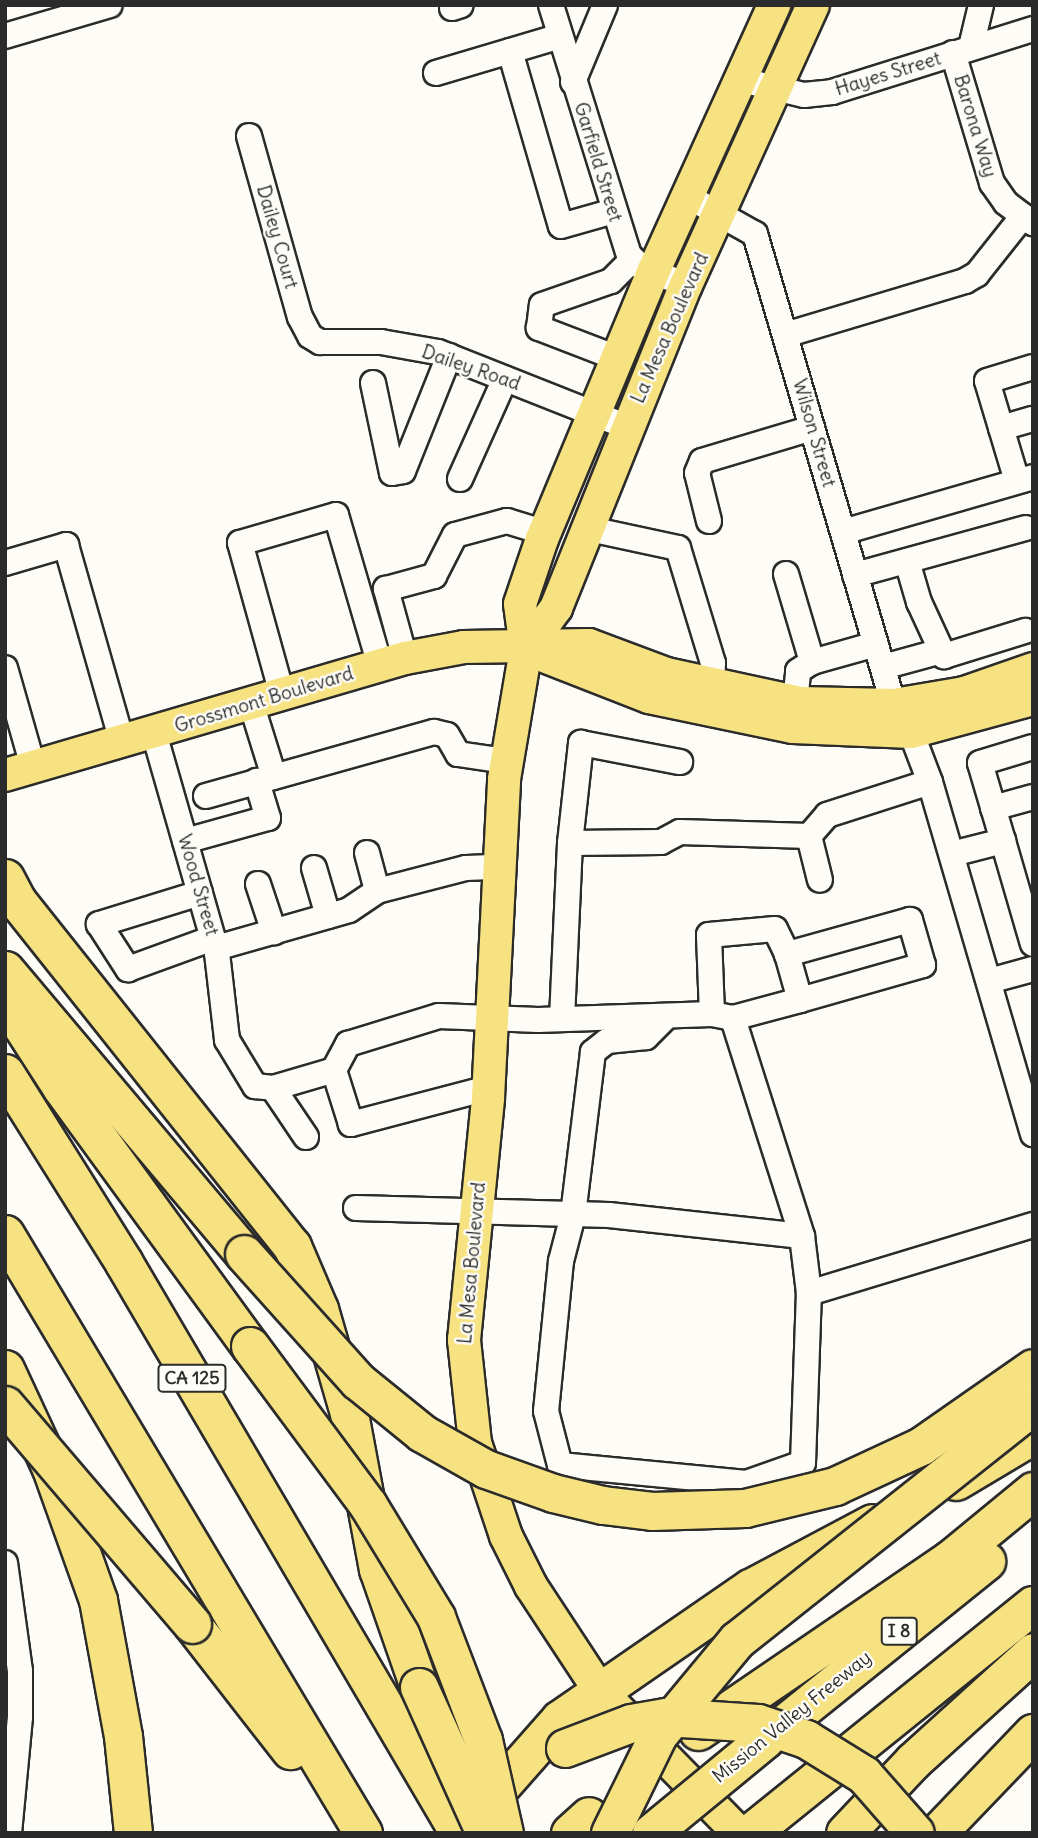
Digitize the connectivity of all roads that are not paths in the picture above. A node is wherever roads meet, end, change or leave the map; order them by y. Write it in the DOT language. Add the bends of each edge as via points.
graph roads {
  1 [pos="110,5"];
  2 [pos="551,5"];
  3 [pos="606,5"];
  4 [pos="774,5"];
  5 [pos="813,5"];
  6 [pos="981,5"];
  7 [pos="1033,29"];
  8 [pos="5,36"];
  9 [pos="560,36"];
  10 [pos="962,50"];
  11 [pos="510,51"];
  12 [pos="436,73"];
  13 [pos="742,80"];
  14 [pos="573,82"];
  15 [pos="777,89"];
  16 [pos="249,136"];
  17 [pos="689,197"];
  18 [pos="614,211"];
  19 [pos="722,213"];
  20 [pos="1028,219"];
  21 [pos="643,265"];
  22 [pos="686,285"];
  23 [pos="785,335"];
  24 [pos="310,336"];
  25 [pos="449,356"];
  26 [pos="617,358"];
  27 [pos="1033,368"];
  28 [pos="505,379"];
  29 [pos="373,383"];
  30 [pos="593,414"];
  31 [pos="1033,419"];
  32 [pos="626,427"];
  33 [pos="812,428"];
  34 [pos="1001,428"];
  35 [pos="460,479"];
  36 [pos="1025,479"];
  37 [pos="709,521"];
  38 [pos="585,528"];
  39 [pos="1026,528"];
  40 [pos="843,531"];
  41 [pos="544,533"];
  42 [pos="908,561"];
  43 [pos="5,563"];
  44 [pos="786,574"];
  45 [pos="855,575"];
  46 [pos="1026,631"];
  47 [pos="526,649"];
  48 [pos="941,650"];
  49 [pos="879,656"];
  50 [pos="392,662"];
  51 [pos="812,662"];
  52 [pos="5,668"];
  53 [pos="1033,669"];
  54 [pos="712,684"];
  55 [pos="282,694"];
  56 [pos="1033,699"];
  57 [pos="795,702"];
  58 [pos="251,703"];
  59 [pos="894,705"];
  60 [pos="911,732"];
  61 [pos="154,733"];
  62 [pos="122,742"];
  63 [pos="1033,747"];
  64 [pos="506,761"];
  65 [pos="680,762"];
  66 [pos="19,770"];
  67 [pos="266,779"];
  68 [pos="930,782"];
  69 [pos="206,796"];
  70 [pos="1033,797"];
  71 [pos="993,808"];
  72 [pos="808,836"];
  73 [pos="185,841"];
  74 [pos="1003,841"];
  75 [pos="570,843"];
  76 [pos="367,853"];
  77 [pos="952,854"];
  78 [pos="499,867"];
  79 [pos="314,868"];
  80 [pos="5,878"];
  81 [pos="820,880"];
  82 [pos="258,884"];
  83 [pos="377,891"];
  84 [pos="200,893"];
  85 [pos="328,916"];
  86 [pos="1031,930"];
  87 [pos="274,932"];
  88 [pos="214,943"];
  89 [pos="787,954"];
  90 [pos="1033,969"];
  91 [pos="5,970"];
  92 [pos="989,981"];
  93 [pos="5,1000"];
  94 [pos="800,1000"];
  95 [pos="667,1016"];
  96 [pos="723,1016"];
  97 [pos="491,1017"];
  98 [pos="562,1019"];
  99 [pos="334,1070"];
  100 [pos="5,1073"];
  101 [pos="273,1088"];
  102 [pos="488,1088"];
  103 [pos="1031,1119"];
  104 [pos="306,1137"];
  105 [pos="356,1208"];
  106 [pos="475,1212"];
  107 [pos="573,1215"];
  108 [pos="1033,1225"];
  109 [pos="5,1234"];
  110 [pos="802,1236"];
  111 [pos="809,1293"];
  112 [pos="1033,1368"];
  113 [pos="5,1369"];
  114 [pos="5,1405"];
  115 [pos="1033,1405"];
  116 [pos="1033,1435"];
  117 [pos="1033,1491"];
  118 [pos="1033,1523"];
  119 [pos="5,1563"];
  120 [pos="1033,1605"];
  121 [pos="1033,1652"];
  122 [pos="600,1691"];
  123 [pos="1033,1733"];
  124 [pos="341,1798"];
  125 [pos="853,1824"];
  126 [pos="590,1827"];
  127 [pos="9,1833"];
  128 [pos="134,1833"];
  129 [pos="363,1833"];
  130 [pos="460,1833"];
  131 [pos="475,1833"];
  132 [pos="485,1833"];
  133 [pos="504,1833"];
  134 [pos="651,1833"];
  135 [pos="739,1833"];
  136 [pos="750,1833"];
  137 [pos="915,1833"];
  138 [pos="937,1833"];
  1 -- 8 [label="street"];
  2 -- 9 [label="street, Garfield Street"];
  3 -- 14 [label="street"];
  4 -- 13 [label="main road, La Mesa Boulevard"];
  5 -- 15 [label="main road, La Mesa Boulevard"];
  6 -- 10 [label="street"];
  7 -- 10 [label="street, Hayes Street"];
  9 -- 11 [label="street"];
  9 -- 14 [label="street, Garfield Street"];
  10 -- 15 [label="street, Hayes Street" via="832,92 804,95"];
  10 -- 20 [label="street, Barona Way" via="992,183 1006,203"];
  11 -- 12 [label="street"];
  11 -- 18 [label="street" via="561,226"];
  13 -- 15 [label="street, Hayes Street"];
  13 -- 17 [label="main road, La Mesa Boulevard"];
  14 -- 18 [label="street, Garfield Street"];
  15 -- 19 [label="main road, La Mesa Boulevard"];
  16 -- 24 [label="street, Dailey Court" via="300,317"];
  17 -- 19 [label="street, Wilson Street"];
  17 -- 21 [label="main road, La Mesa Boulevard"];
  18 -- 21 [label="street, Garfield Street"];
  19 -- 22 [label="main road, La Mesa Boulevard"];
  19 -- 23 [label="street, Wilson Street" via="755,234"];
  20 -- 23 [label="street" via="965,281"];
  21 -- 22 [label="street"];
  21 -- 26 [label="main road, La Mesa Boulevard"];
  21 -- 26 [label="street" via="542,305 539,328"];
  22 -- 32 [label="main road, La Mesa Boulevard"];
  23 -- 33 [label="street, Wilson Street"];
  24 -- 25 [label="street, Dailey Road" via="320,342 381,342"];
  25 -- 28 [label="street, Dailey Road"];
  25 -- 29 [label="street" via="403,471 392,473"];
  26 -- 30 [label="main road, La Mesa Boulevard"];
  27 -- 34 [label="street" via="987,381"];
  28 -- 30 [label="street, Dailey Road"];
  28 -- 35 [label="street"];
  30 -- 32 [label="street, Dailey Road"];
  30 -- 41 [label="main road, La Mesa Boulevard"];
  31 -- 34 [label="street"];
  32 -- 38 [label="main road, La Mesa Boulevard"];
  33 -- 37 [label="street" via="702,461 697,473"];
  33 -- 40 [label="street, Wilson Street"];
  34 -- 36 [label="street"];
  36 -- 40 [label="street"];
  38 -- 47 [label="main road, La Mesa Boulevard" via="556,608"];
  38 -- 54 [label="street" via="678,548 713,663"];
  39 -- 42 [label="street"];
  40 -- 45 [label="street, Wilson Street"];
  41 -- 47 [label="main road, La Mesa Boulevard" via="520,604"];
  41 -- 50 [label="street" via="507,521 455,535 434,576 386,589"];
  42 -- 45 [label="street"];
  42 -- 48 [label="street" via="919,602"];
  43 -- 62 [label="street" via="66,545"];
  44 -- 51 [label="street"];
  45 -- 49 [label="street, Wilson Street"];
  46 -- 48 [label="street" via="944,656"];
  47 -- 50 [label="main road, Grossmont Boulevard" via="464,647"];
  47 -- 54 [label="main road, Grossmont Boulevard" via="589,645 666,674"];
  47 -- 60 [label="main road, Grossmont Boulevard" via="649,697 723,715 793,727"];
  47 -- 64 [label="main road, La Mesa Boulevard"];
  48 -- 49 [label="street"];
  49 -- 51 [label="street"];
  49 -- 59 [label="street, Wilson Street"];
  50 -- 55 [label="main road, Grossmont Boulevard"];
  50 -- 55 [label="street" via="336,515 252,539 240,543"];
  51 -- 57 [label="street" via="798,671"];
  52 -- 66 [label="street"];
  53 -- 59 [label="main road, Grossmont Boulevard" via="964,693"];
  54 -- 57 [label="main road, Grossmont Boulevard"];
  55 -- 58 [label="main road, Grossmont Boulevard"];
  56 -- 60 [label="main road, Grossmont Boulevard"];
  57 -- 59 [label="main road, Grossmont Boulevard"];
  58 -- 61 [label="main road, Grossmont Boulevard"];
  58 -- 67 [label="street"];
  59 -- 60 [label="street, Wilson Street"];
  60 -- 68 [label="street, Wilson Street"];
  61 -- 62 [label="main road, Grossmont Boulevard"];
  61 -- 73 [label="street, Wood Street"];
  62 -- 66 [label="main road, Grossmont Boulevard"];
  63 -- 71 [label="street" via="980,763"];
  64 -- 67 [label="street" via="458,754 447,735 434,732"];
  64 -- 78 [label="main road, La Mesa Boulevard"];
  65 -- 75 [label="street" via="582,743"];
  67 -- 69 [label="street"];
  67 -- 73 [label="street" via="268,818"];
  68 -- 72 [label="street" via="827,815"];
  68 -- 77 [label="street, Wilson Street"];
  70 -- 71 [label="street"];
  71 -- 74 [label="street"];
  72 -- 75 [label="street" via="680,832 661,842"];
  72 -- 81 [label="street"];
  73 -- 84 [label="street, Wood Street"];
  74 -- 77 [label="street"];
  74 -- 86 [label="street"];
  75 -- 98 [label="street"];
  76 -- 83 [label="street"];
  77 -- 92 [label="street, Wilson Street"];
  78 -- 83 [label="street" via="466,868"];
  78 -- 97 [label="main road, La Mesa Boulevard"];
  79 -- 85 [label="street"];
  80 -- 132 [label="highway, bridge" via="18,902 292,1246 319,1309 346,1400 378,1569 418,1687"];
  82 -- 87 [label="street"];
  83 -- 85 [label="street" via="349,910"];
  84 -- 88 [label="street, Wood Street"];
  84 -- 88 [label="street" via="99,924 128,969"];
  85 -- 87 [label="street"];
  87 -- 88 [label="street"];
  88 -- 101 [label="street, Wood Street" via="227,1040 255,1086"];
  89 -- 94 [label="street"];
  89 -- 94 [label="street" via="910,920 923,965"];
  89 -- 96 [label="street" via="775,929 709,935"];
  90 -- 92 [label="street"];
  91 -- 112 [label="highway, bridge" via="244,1254 358,1381 422,1433 486,1469 603,1505 652,1511 745,1508 835,1486 921,1446"];
  92 -- 103 [label="street, Wilson Street"];
  93 -- 133 [label="highway, bridge" via="61,1087 368,1505 436,1617 483,1740"];
  94 -- 96 [label="street"];
  95 -- 96 [label="street"];
  95 -- 98 [label="street"];
  95 -- 107 [label="street" via="646,1037 607,1041 593,1052"];
  96 -- 110 [label="street"];
  97 -- 98 [label="street"];
  97 -- 99 [label="street" via="439,1016 348,1044"];
  97 -- 102 [label="main road, La Mesa Boulevard"];
  99 -- 101 [label="street"];
  99 -- 102 [label="street" via="351,1124"];
  100 -- 130 [label="highway, CA 125" via="124,1263"];
  101 -- 104 [label="street"];
  102 -- 106 [label="main road, La Mesa Boulevard"];
  105 -- 106 [label="street"];
  106 -- 107 [label="street"];
  106 -- 122 [label="main road, La Mesa Boulevard" via="464,1340 475,1443 506,1536 531,1586"];
  107 -- 110 [label="street"];
  107 -- 111 [label="street" via="561,1261 546,1411 559,1465 746,1483 803,1463"];
  108 -- 111 [label="street"];
  109 -- 124 [label="highway"];
  110 -- 111 [label="street"];
  113 -- 128 [label="highway" via="51,1468 98,1600 123,1736"];
  114 -- 124 [label="highway, bridge" via="192,1624 306,1771"];
  115 -- 126 [label="highway, bridge" via="737,1640"];
  116 -- 122 [label="highway" via="954,1482 750,1588"];
  117 -- 126 [label="highway, bridge" via="948,1560 695,1733"];
  118 -- 134 [label="highway, Mission Valley Freeway / I 8, bridge"];
  119 -- 127 [label="street" via="15,1614 20,1694"];
  120 -- 136 [label="highway"];
  121 -- 125 [label="highway" via="913,1761"];
  122 -- 130 [label="highway" via="560,1719"];
  122 -- 135 [label="main road, La Mesa Boulevard"];
  123 -- 138 [label="highway"];
  124 -- 129 [label="highway"];
  131 -- 137 [label="highway, bridge" via="504,1794 565,1748 631,1723 697,1716 758,1723 828,1751 864,1775"];
}
